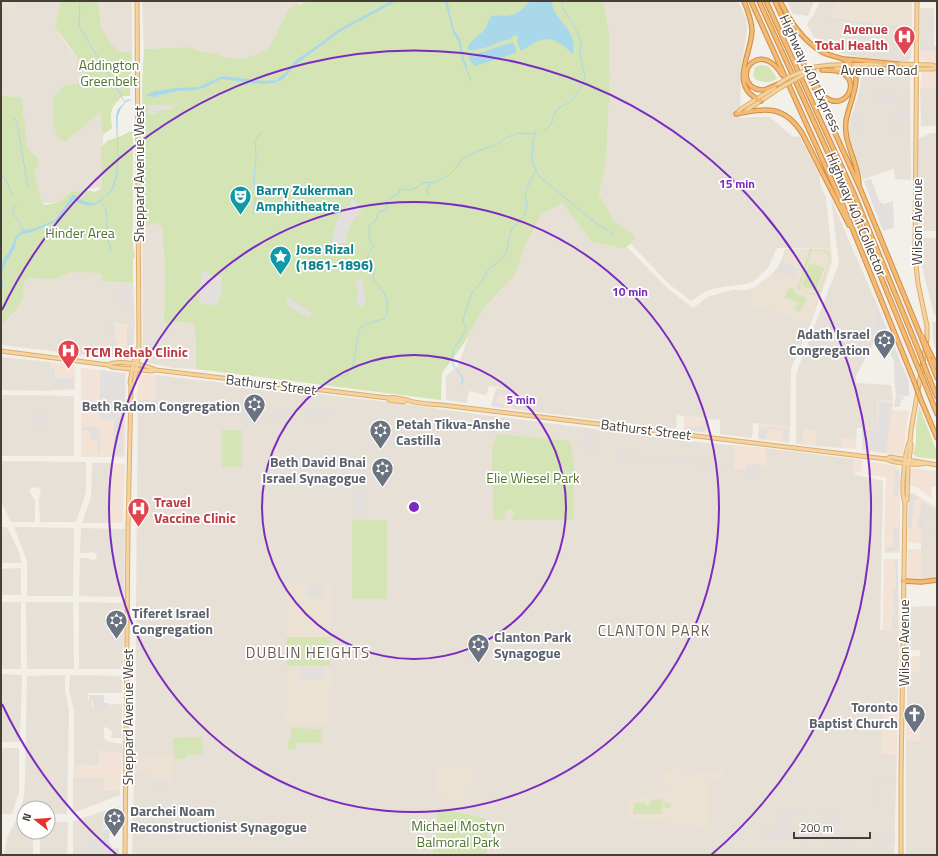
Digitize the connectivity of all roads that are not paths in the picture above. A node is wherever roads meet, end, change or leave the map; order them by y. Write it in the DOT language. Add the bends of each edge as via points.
graph roads {
  1 [pos="137,1"];
  2 [pos="744,1"];
  3 [pos="751,1"];
  4 [pos="759,1"];
  5 [pos="766,1"];
  6 [pos="775,1"];
  7 [pos="780,1"];
  8 [pos="917,1"];
  9 [pos="839,58"];
  10 [pos="898,64"];
  11 [pos="852,65"];
  12 [pos="917,65"];
  13 [pos="937,67"];
  14 [pos="855,69"];
  15 [pos="822,70"];
  16 [pos="917,70"];
  17 [pos="807,71"];
  18 [pos="789,85"];
  19 [pos="779,86"];
  20 [pos="759,100"];
  21 [pos="736,114"];
  22 [pos="859,186"];
  23 [pos="854,232"];
  24 [pos="922,338"];
  25 [pos="138,348"];
  26 [pos="1,351"];
  27 [pos="108,364"];
  28 [pos="133,364"];
  29 [pos="137,365"];
  30 [pos="937,367"];
  31 [pos="132,368"];
  32 [pos="136,369"];
  33 [pos="155,370"];
  34 [pos="937,378"];
  35 [pos="132,386"];
  36 [pos="937,397"];
  37 [pos="937,414"];
  38 [pos="937,438"];
  39 [pos="907,461"];
  40 [pos="937,465"];
  41 [pos="937,580"];
  42 [pos="904,581"];
  43 [pos="126,855"];
  44 [pos="901,855"];
  1 -- 25 [label="main road, Sheppard Avenue West"];
  2 -- 20 [label="highway" via="752,31 743,67 744,80 748,91"];
  3 -- 18 [label="highway, Highway 401 Collector"];
  4 -- 37 [label="highway, Highway 401 Express, bridge" via="849,199"];
  5 -- 36 [label="highway, Highway 401 Express, bridge" via="855,196"];
  6 -- 17 [label="highway, Highway 401 Collector"];
  7 -- 9 [label="highway" via="795,28 806,39 822,52"];
  8 -- 12 [label="main road, Wilson Avenue"];
  9 -- 10 [label="highway"];
  9 -- 11 [label="highway"];
  10 -- 11 [label="main road, Avenue Road"];
  10 -- 12 [label="main road, Avenue Road"];
  11 -- 14 [label="highway"];
  11 -- 19 [label="main road, Avenue Road, bridge" via="814,67 799,72"];
  12 -- 13 [label="main road, Avenue Road"];
  12 -- 16 [label="main road, Wilson Avenue"];
  13 -- 16 [label="main road, Avenue Road"];
  14 -- 15 [label="main road, Avenue Road"];
  14 -- 16 [label="main road, Avenue Road"];
  14 -- 22 [label="highway" via="856,84 845,129 848,147 859,177"];
  15 -- 17 [label="highway" via="837,71 848,77 851,86 847,96 837,101 828,99"];
  15 -- 19 [label="main road, Avenue Road, bridge" via="805,74"];
  16 -- 39 [label="main road, Wilson Avenue" via="916,256 927,339"];
  17 -- 22 [label="highway, Highway 401 Collector"];
  18 -- 19 [label="highway" via="770,61 761,59 750,65 747,76 754,88 763,90"];
  18 -- 23 [label="highway, Highway 401 Collector"];
  19 -- 20 [label="main road, Avenue Road"];
  20 -- 21 [label="main road, Avenue Road"];
  21 -- 23 [label="highway" via="768,109 785,114 794,122"];
  22 -- 24 [label="highway, Highway 401 Collector"];
  23 -- 38 [label="highway, Highway 401 Collector, bridge"];
  24 -- 30 [label="highway, bridge"];
  24 -- 34 [label="highway, Highway 401 Collector, bridge"];
  25 -- 28 [label="main road, Sheppard Avenue West"];
  25 -- 29 [label="main road, Sheppard Avenue West"];
  26 -- 27 [label="main road, Bathurst Street"];
  27 -- 28 [label="main road, Bathurst Street"];
  27 -- 31 [label="main road, Bathurst Street"];
  28 -- 29 [label="main road, Bathurst Street"];
  28 -- 31 [label="main road, Sheppard Avenue West"];
  29 -- 32 [label="main road, Sheppard Avenue West"];
  29 -- 33 [label="main road, Bathurst Street" via="152,367"];
  31 -- 32 [label="main road, Bathurst Street"];
  31 -- 35 [label="main road, Sheppard Avenue West"];
  32 -- 33 [label="main road, Bathurst Street"];
  32 -- 35 [label="main road, Sheppard Avenue West"];
  33 -- 39 [label="main road, Bathurst Street"];
  35 -- 43 [label="main road, Sheppard Avenue West" via="128,529"];
  39 -- 40 [label="main road, Bathurst Street"];
  39 -- 42 [label="main road, Wilson Avenue" via="903,491"];
  41 -- 42 [label="highway"];
  42 -- 44 [label="main road, Wilson Avenue"];
}
